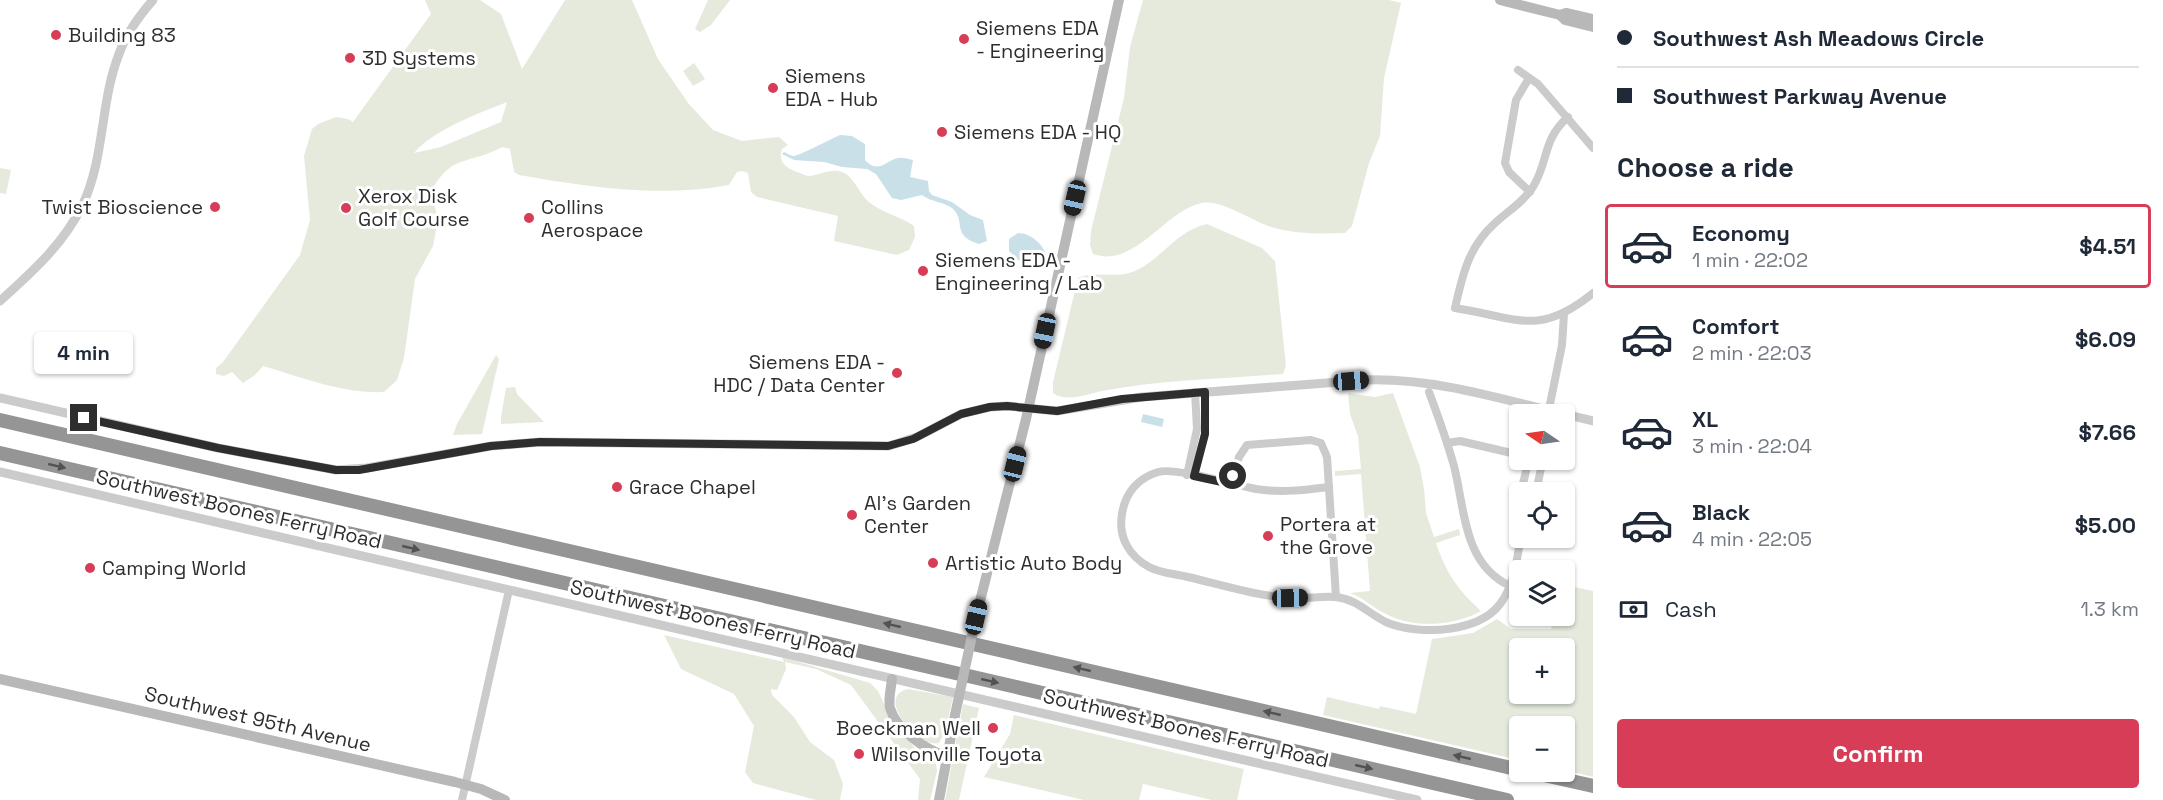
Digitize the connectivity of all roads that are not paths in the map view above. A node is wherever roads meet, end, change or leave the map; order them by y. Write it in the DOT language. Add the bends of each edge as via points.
graph roads {
  1 [pos="153,0"];
  2 [pos="1119,0"];
  3 [pos="1500,0"];
  4 [pos="1514,2"];
  5 [pos="1560,15"];
  6 [pos="1593,19"];
  7 [pos="1593,27"];
  8 [pos="1518,70"];
  9 [pos="1529,78"];
  10 [pos="1568,117"];
  11 [pos="1593,148"];
  12 [pos="1530,192"];
  13 [pos="1593,294"];
  14 [pos="0,301"];
  15 [pos="1564,314"];
  16 [pos="1200,392"];
  17 [pos="1429,392"];
  18 [pos="0,398"];
  19 [pos="1512,404"];
  20 [pos="1549,404"];
  21 [pos="1028,409"];
  22 [pos="1575,417"];
  23 [pos="0,420"];
  24 [pos="1593,421"];
  25 [pos="1447,444"];
  26 [pos="1509,452"];
  27 [pos="0,453"];
  28 [pos="0,472"];
  29 [pos="1191,475"];
  30 [pos="1231,484"];
  31 [pos="1329,487"];
  32 [pos="1509,585"];
  33 [pos="1509,588"];
  34 [pos="509,590"];
  35 [pos="1336,597"];
  36 [pos="0,679"];
  37 [pos="892,679"];
  38 [pos="947,756"];
  39 [pos="1509,767"];
  40 [pos="1575,782"];
  41 [pos="465,784"];
  42 [pos="1593,786"];
  43 [pos="462,800"];
  44 [pos="505,800"];
  45 [pos="939,800"];
  46 [pos="1417,800"];
  47 [pos="1507,800"];
  1 -- 14 [label="street" via="118,54 92,177 78,214 51,252"];
  2 -- 21 [label="main road"];
  3 -- 4 [label="main road"];
  4 -- 5 [label="main road"];
  5 -- 6 [label="main road"];
  5 -- 7 [label="main road"];
  8 -- 9 [label="street"];
  9 -- 10 [label="street"];
  9 -- 12 [label="street" via="1516,100 1505,163"];
  10 -- 11 [label="street"];
  10 -- 12 [label="street" via="1553,131"];
  12 -- 15 [label="street" via="1478,243 1464,272 1455,308 1519,322"];
  13 -- 15 [label="street"];
  15 -- 20 [label="street" via="1562,345"];
  16 -- 19 [label="street" via="1401,380 1435,384"];
  16 -- 21 [label="street" via="1116,400 1061,411"];
  16 -- 29 [label="street"];
  17 -- 25 [label="street"];
  18 -- 21 [label="street" via="218,448 343,470 540,442 888,446 976,410 998,406"];
  21 -- 38 [label="main road, bridge" via="976,617"];
  22 -- 24 [label="street"];
  39 -- 23 [label="highway, one-way"];
  25 -- 26 [label="street" via="1460,441"];
  25 -- 32 [label="street" via="1462,511 1477,553 1494,577"];
  27 -- 47 [label="highway, one-way"];
  28 -- 34 [label="street, Southwest Boones Ferry Road"];
  29 -- 30 [label="street"];
  29 -- 35 [label="street" via="1156,473 1140,481 1128,494 1121,527 1125,543 1135,557 1153,569 1259,593 1290,598"];
  30 -- 31 [label="street" via="1280,491"];
  30 -- 31 [label="street" via="1247,445 1311,440 1321,443 1326,451"];
  31 -- 35 [label="street"];
  33 -- 35 [label="street" via="1498,607 1483,620 1432,630 1396,626 1359,604"];
  34 -- 37 [label="street, Southwest Boones Ferry Road"];
  34 -- 41 [label="street"];
  36 -- 41 [label="main road, Southwest 95th Avenue"];
  37 -- 38 [label="main road" via="893,714 921,745"];
  37 -- 46 [label="street, Southwest Boones Ferry Road"];
  38 -- 45 [label="main road"];
  40 -- 42 [label="highway"];
  41 -- 43 [label="street"];
  41 -- 44 [label="main road, Southwest 95th Avenue"];
}
